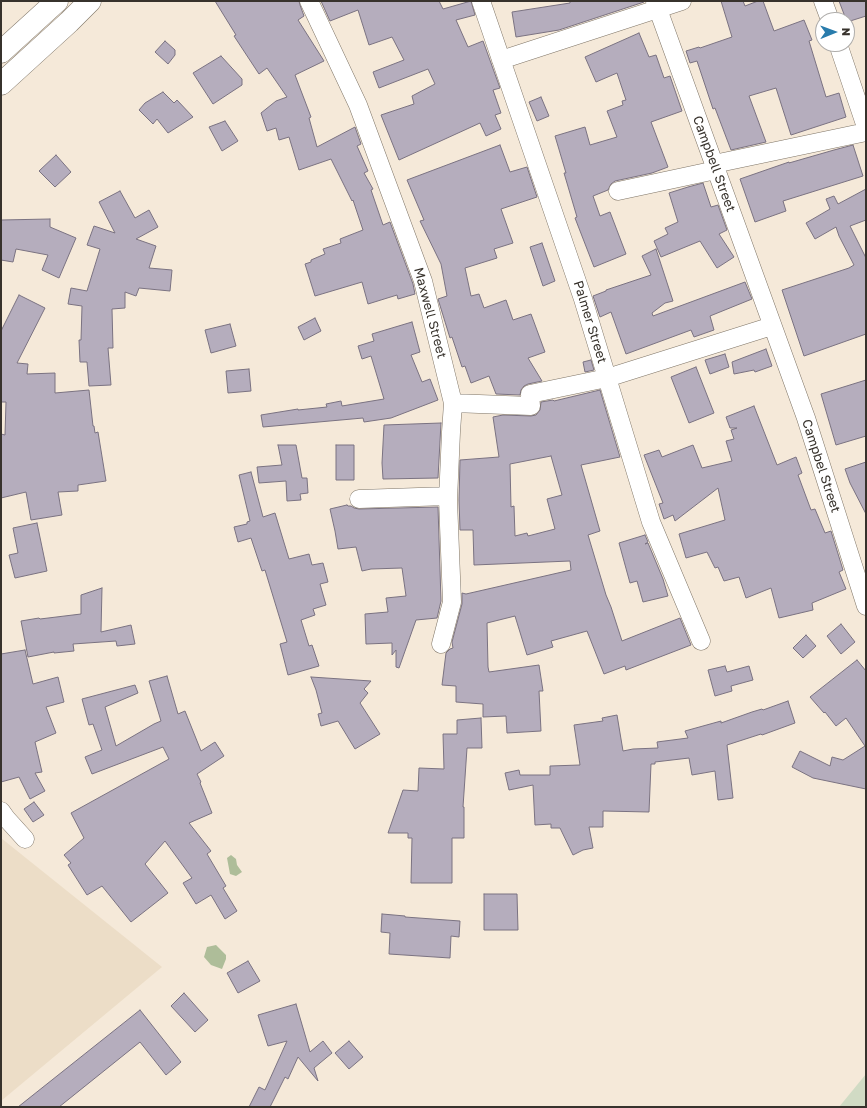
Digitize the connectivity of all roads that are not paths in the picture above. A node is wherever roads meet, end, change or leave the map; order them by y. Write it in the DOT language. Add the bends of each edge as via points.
graph roads {
  1 [pos="57,1"];
  2 [pos="90,1"];
  3 [pos="309,1"];
  4 [pos="481,1"];
  5 [pos="682,1"];
  6 [pos="823,1"];
  7 [pos="657,5"];
  8 [pos="827,12"];
  9 [pos="1,52"];
  10 [pos="841,52"];
  11 [pos="501,60"];
  12 [pos="1,84"];
  13 [pos="866,127"];
  14 [pos="866,132"];
  15 [pos="715,167"];
  16 [pos="618,191"];
  17 [pos="772,326"];
  18 [pos="607,378"];
  19 [pos="454,403"];
  20 [pos="448,496"];
  21 [pos="359,499"];
  22 [pos="866,606"];
  23 [pos="701,641"];
  24 [pos="441,644"];
  25 [pos="1,811"];
  26 [pos="25,839"];
  1 -- 9 [label="highway"];
  2 -- 12 [label="highway"];
  3 -- 19 [label="street, Maxwell Street" via="358,105 423,281"];
  4 -- 11 [label="street, Palmer Street"];
  5 -- 7 [label="street"];
  6 -- 8 [label="street"];
  7 -- 11 [label="street"];
  7 -- 15 [label="street, Campbell Street"];
  10 -- 13 [label="street"];
  11 -- 18 [label="street, Palmer Street" via="583,299"];
  14 -- 15 [label="street"];
  15 -- 16 [label="street"];
  15 -- 17 [label="street, Campbell Street"];
  17 -- 18 [label="street"];
  17 -- 22 [label="street, Campbel Street" via="806,418"];
  18 -- 19 [label="street" via="530,394 531,406"];
  18 -- 23 [label="street, Palmer Street" via="651,522"];
  19 -- 20 [label="street, Maxwell Street"];
  20 -- 21 [label="street"];
  20 -- 24 [label="street, Maxwell Street" via="452,602"];
  25 -- 26 [label="street"];
}
